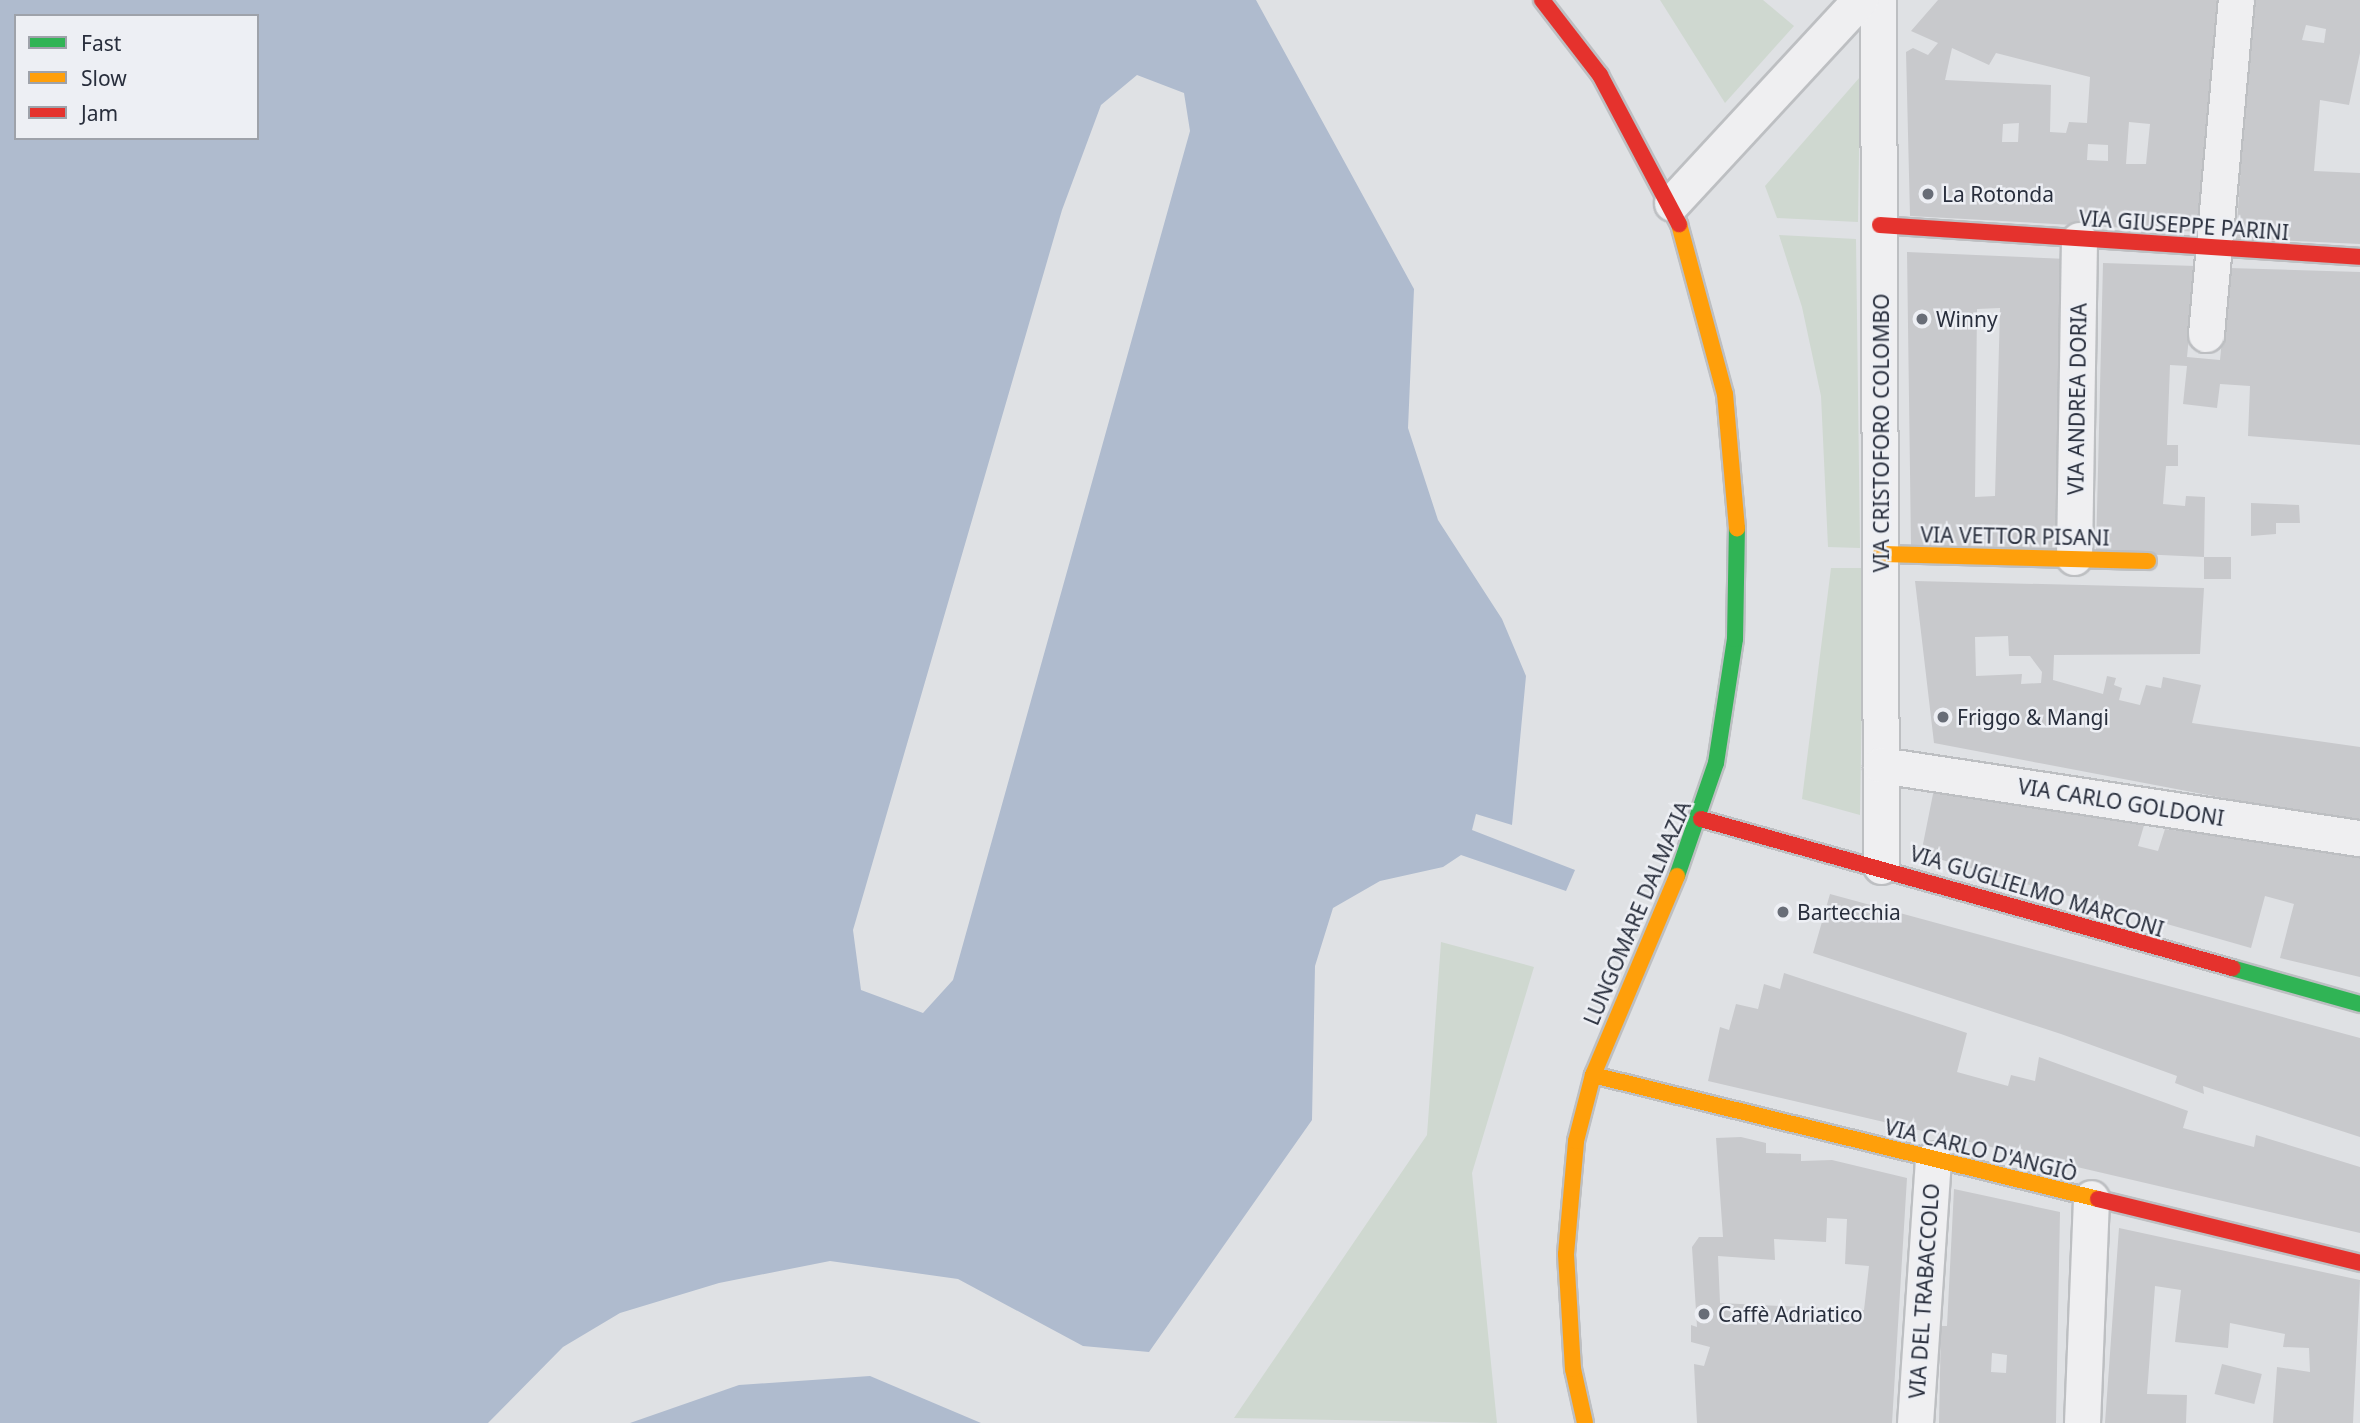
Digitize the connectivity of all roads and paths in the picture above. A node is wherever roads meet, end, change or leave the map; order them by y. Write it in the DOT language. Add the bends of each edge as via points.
graph roads {
  1 [pos="1542,0"];
  2 [pos="1860,0"];
  3 [pos="1878,0"];
  4 [pos="2236,0"];
  5 [pos="1672,203"];
  6 [pos="1880,225"];
  7 [pos="2079,240"];
  8 [pos="2212,249"];
  9 [pos="2360,257"];
  10 [pos="2206,334"];
  11 [pos="1881,554"];
  12 [pos="2074,557"];
  13 [pos="2148,561"];
  14 [pos="1881,765"];
  15 [pos="1701,819"];
  16 [pos="2360,838"];
  17 [pos="1881,866"];
  18 [pos="2360,1004"];
  19 [pos="1593,1074"];
  20 [pos="1933,1160"];
  21 [pos="2091,1198"];
  22 [pos="2360,1263"];
  23 [pos="1585,1423"];
  24 [pos="1915,1423"];
  25 [pos="2082,1423"];
  1 -- 5 [label="street, LUNGOMARE DALMAZIA" via="1600,75"];
  2 -- 5 [label="street"];
  3 -- 6 [label="street, VIA CRISTOFORO COLOMBO"];
  4 -- 8 [label="street"];
  5 -- 15 [label="street, LUNGOMARE DALMAZIA" via="1697,277 1725,394 1737,520 1735,639 1716,763"];
  6 -- 7 [label="street, VIA GIUSEPPE PARINI"];
  6 -- 11 [label="street, VIA CRISTOFORO COLOMBO"];
  7 -- 8 [label="street, VIA GIUSEPPE PARINI"];
  7 -- 12 [label="street, VIA ANDREA DORIA"];
  8 -- 9 [label="street, VIA GIUSEPPE PARINI"];
  8 -- 10 [label="street"];
  11 -- 12 [label="street, VIA VETTOR PISANI"];
  11 -- 14 [label="street, VIA CRISTOFORO COLOMBO"];
  12 -- 13 [label="street, VIA VETTOR PISANI"];
  14 -- 16 [label="street, VIA CARLO GOLDONI"];
  14 -- 17 [label="street, VIA CRISTOFORO COLOMBO"];
  15 -- 17 [label="street, VIA GUGLIELMO MARCONI"];
  15 -- 19 [label="street, LUNGOMARE DALMAZIA"];
  17 -- 18 [label="street, VIA GUGLIELMO MARCONI"];
  19 -- 20 [label="street, VIA CARLO D'ANGIÒ"];
  19 -- 23 [label="street, LUNGOMARE DALMAZIA" via="1576,1141 1566,1254 1573,1369"];
  20 -- 21 [label="street, VIA CARLO D'ANGIÒ"];
  20 -- 24 [label="street, VIA DEL TRABACCOLO"];
  21 -- 22 [label="street, VIA CARLO D'ANGIÒ"];
  21 -- 25 [label="street"];
}
